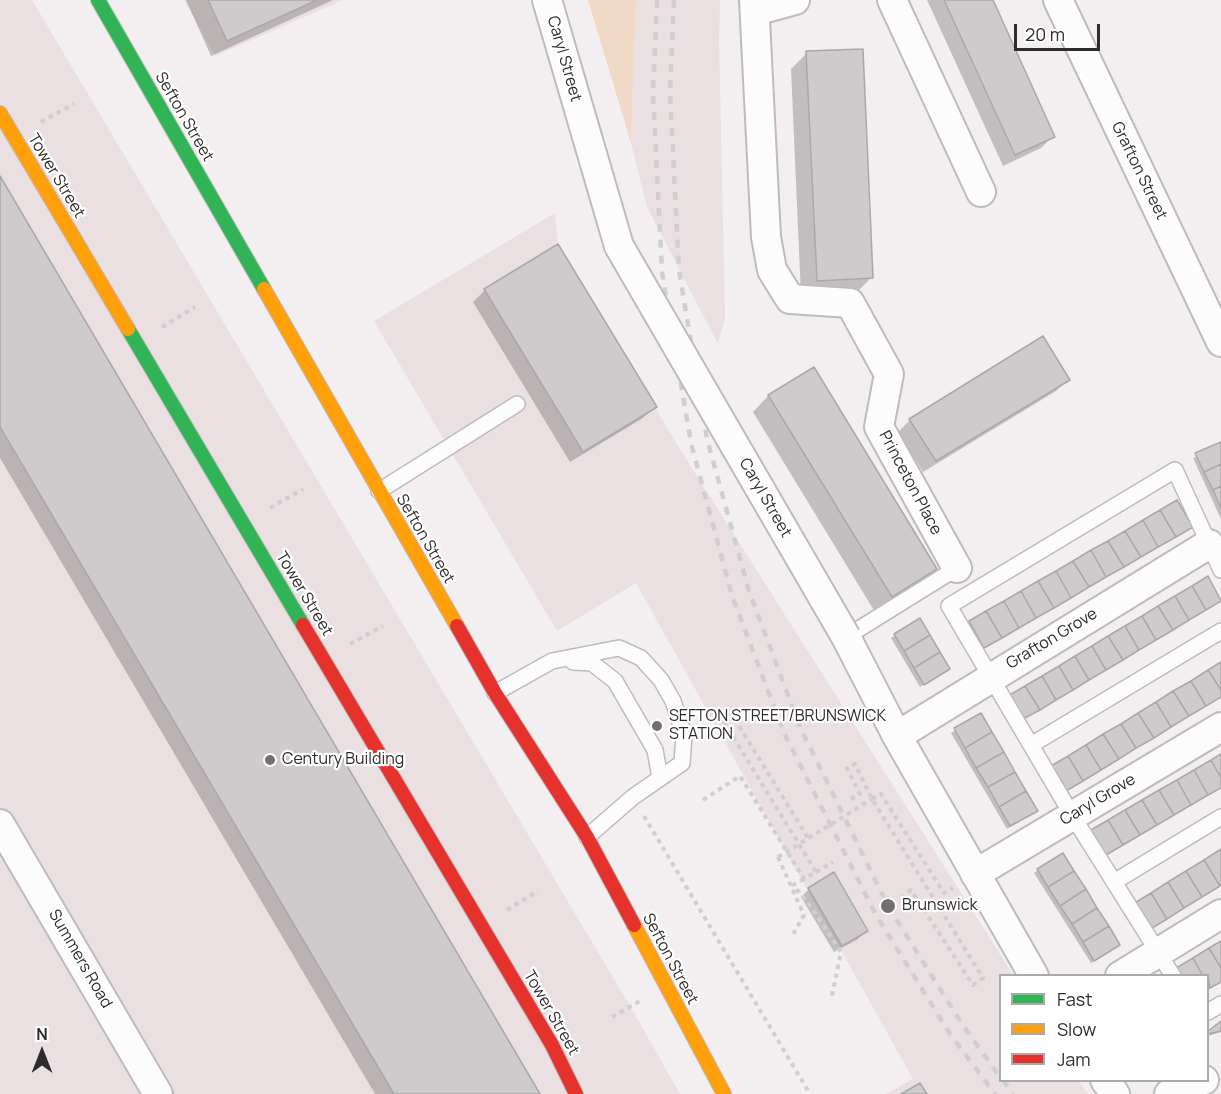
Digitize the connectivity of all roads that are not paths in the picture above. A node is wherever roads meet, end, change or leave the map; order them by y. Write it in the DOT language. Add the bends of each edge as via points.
graph roads {
  1 [pos="98,0"];
  2 [pos="547,0"];
  3 [pos="795,0"];
  4 [pos="892,0"];
  5 [pos="1058,0"];
  6 [pos="755,5"];
  7 [pos="0,113"];
  8 [pos="981,192"];
  9 [pos="1221,342"];
  10 [pos="517,404"];
  11 [pos="379,491"];
  12 [pos="1209,544"];
  13 [pos="957,568"];
  14 [pos="1221,570"];
  15 [pos="1221,631"];
  16 [pos="846,637"];
  17 [pos="552,661"];
  18 [pos="990,677"];
  19 [pos="495,693"];
  20 [pos="1221,727"];
  21 [pos="897,736"];
  22 [pos="1031,745"];
  23 [pos="660,778"];
  24 [pos="1072,815"];
  25 [pos="1221,817"];
  26 [pos="0,824"];
  27 [pos="587,837"];
  28 [pos="975,874"];
  29 [pos="1114,882"];
  30 [pos="1221,914"];
  31 [pos="1166,964"];
  32 [pos="1033,974"];
  33 [pos="1124,974"];
  34 [pos="1201,1082"];
  35 [pos="158,1094"];
  36 [pos="576,1094"];
  37 [pos="724,1094"];
  38 [pos="1169,1094"];
  1 -- 11 [label="street, Sefton Street"];
  2 -- 16 [label="street, Caryl Street, bridge" via="619,246"];
  3 -- 6 [label="street, Princeton Place"];
  4 -- 8 [label="street"];
  5 -- 9 [label="street, Grafton Street"];
  6 -- 13 [label="street, Princeton Place" via="766,237 772,270 790,299 850,303 889,374 879,427"];
  7 -- 36 [label="street, Tower Street" via="536,1018"];
  10 -- 11 [label="lane"];
  11 -- 19 [label="street, Sefton Street"];
  12 -- 14 [label="lane"];
  12 -- 18 [label="street, Grafton Grove"];
  12 -- 18 [label="lane" via="1175,470 949,606"];
  13 -- 16 [label="lane, Princeton Place"];
  15 -- 22 [label="lane"];
  16 -- 21 [label="street, Caryl Street"];
  17 -- 19 [label="lane"];
  17 -- 23 [label="lane" via="592,663 615,681 655,750"];
  17 -- 23 [label="lane" via="619,648 641,658 673,701 684,735 681,763"];
  18 -- 21 [label="street, Grafton Grove"];
  18 -- 22 [label="lane"];
  19 -- 27 [label="street, Sefton Street"];
  20 -- 24 [label="street, Caryl Grove"];
  21 -- 28 [label="street, Caryl Street"];
  22 -- 24 [label="lane"];
  23 -- 27 [label="lane"];
  24 -- 28 [label="street, Caryl Grove"];
  24 -- 29 [label="lane"];
  25 -- 29 [label="lane"];
  26 -- 35 [label="street, Summers Road"];
  27 -- 37 [label="street, Sefton Street"];
  28 -- 32 [label="street, Caryl Street"];
  29 -- 31 [label="lane"];
  30 -- 31 [label="street"];
  31 -- 33 [label="street"];
  34 -- 38 [label="street"];
}
